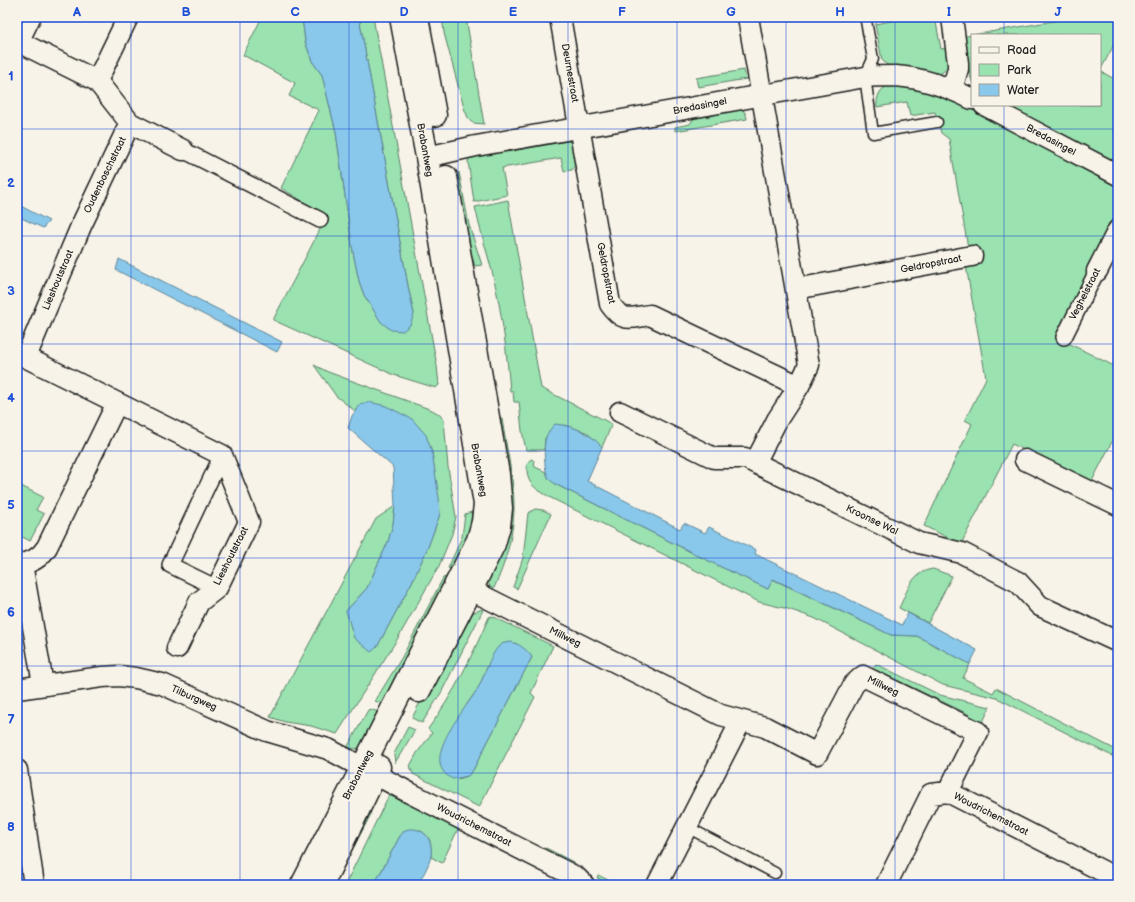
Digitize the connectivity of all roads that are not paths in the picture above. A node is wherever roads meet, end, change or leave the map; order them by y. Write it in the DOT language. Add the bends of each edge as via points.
graph roads {
  1 [pos="33,17"];
  2 [pos="128,17"];
  3 [pos="401,17"];
  4 [pos="417,17"];
  5 [pos="560,17"];
  6 [pos="748,17"];
  7 [pos="952,17"];
  8 [pos="866,21"];
  9 [pos="19,45"];
  10 [pos="865,77"];
  11 [pos="97,81"];
  12 [pos="952,89"];
  13 [pos="761,95"];
  14 [pos="971,98"];
  15 [pos="986,106"];
  16 [pos="938,122"];
  17 [pos="130,123"];
  18 [pos="580,128"];
  19 [pos="184,150"];
  20 [pos="434,155"];
  21 [pos="1118,175"];
  22 [pos="320,220"];
  23 [pos="81,226"];
  24 [pos="1118,230"];
  25 [pos="972,256"];
  26 [pos="1097,271"];
  27 [pos="796,289"];
  28 [pos="1064,337"];
  29 [pos="21,355"];
  30 [pos="799,386"];
  31 [pos="117,403"];
  32 [pos="620,412"];
  33 [pos="222,455"];
  34 [pos="1025,460"];
  35 [pos="755,463"];
  36 [pos="1118,505"];
  37 [pos="20,564"];
  38 [pos="465,584"];
  39 [pos="217,588"];
  40 [pos="1117,640"];
  41 [pos="177,648"];
  42 [pos="44,684"];
  43 [pos="17,689"];
  44 [pos="741,721"];
  45 [pos="17,770"];
  46 [pos="369,770"];
  47 [pos="948,792"];
  48 [pos="687,827"];
  49 [pos="775,873"];
  50 [pos="1118,879"];
  51 [pos="577,882"];
  52 [pos="34,885"];
  53 [pos="302,885"];
  54 [pos="322,885"];
  55 [pos="657,885"];
  56 [pos="886,885"];
  57 [pos="1115,885"];
  1 -- 9 [label="street"];
  2 -- 11 [label="street"];
  3 -- 20 [label="street, Brabantweg"];
  4 -- 20 [label="street, Brabantweg"];
  5 -- 18 [label="street, Deurnestraat"];
  6 -- 13 [label="street"];
  7 -- 12 [label="street" via="958,63"];
  8 -- 10 [label="lane" via="873,59"];
  9 -- 11 [label="street"];
  10 -- 12 [label="street, Bredasingel" via="897,76"];
  10 -- 13 [label="street, Bredasingel"];
  10 -- 16 [label="lane" via="874,133"];
  11 -- 17 [label="street"];
  12 -- 14 [label="street, Bredasingel"];
  13 -- 18 [label="street, Bredasingel"];
  13 -- 27 [label="street"];
  15 -- 21 [label="street, Bredasingel"];
  17 -- 19 [label="street"];
  17 -- 23 [label="street, Oudenboschstraat"];
  18 -- 20 [label="street, Bredasingel"];
  18 -- 30 [label="street, Geldropstraat" via="610,304 616,313 626,319 650,315"];
  19 -- 22 [label="street"];
  20 -- 38 [label="street, Brabantweg" via="500,491 499,526 494,544"];
  23 -- 29 [label="street, Lieshoutstraat"];
  24 -- 26 [label="street, Veghelstraat"];
  25 -- 27 [label="street, Geldropstraat"];
  26 -- 28 [label="street, Veghelstraat"];
  27 -- 30 [label="street" via="809,364"];
  29 -- 31 [label="street, Lieshoutstraat"];
  30 -- 35 [label="street" via="777,420"];
  31 -- 33 [label="street, Lieshoutstraat"];
  31 -- 37 [label="street" via="47,547 36,559"];
  32 -- 35 [label="street, Kroonse Wal" via="714,458 745,458"];
  33 -- 39 [label="street, Lieshoutstraat" via="249,522"];
  33 -- 39 [label="street" via="170,565"];
  34 -- 36 [label="street"];
  35 -- 40 [label="street, Kroonse Wal" via="919,543 962,553 1018,582 1040,606"];
  37 -- 42 [label="street"];
  38 -- 44 [label="street, Millweg" via="721,715"];
  38 -- 46 [label="street, Brabantweg"];
  39 -- 41 [label="street, Lieshoutstraat" via="199,602"];
  42 -- 43 [label="street, Tilburgweg"];
  42 -- 46 [label="street, Tilburgweg" via="119,676 162,684 267,731 328,749"];
  44 -- 47 [label="street, Millweg" via="765,727 817,754 854,684 863,676 978,732"];
  44 -- 48 [label="street"];
  45 -- 52 [label="street"];
  46 -- 51 [label="street, Woudrichemstraat"];
  46 -- 53 [label="street, Brabantweg"];
  46 -- 54 [label="street, Brabantweg"];
  47 -- 50 [label="street, Woudrichemstraat"];
  47 -- 56 [label="street, Woudrichemstraat" via="931,794"];
  48 -- 49 [label="lane"];
  48 -- 55 [label="street"];
  50 -- 57 [label="street"];
}
